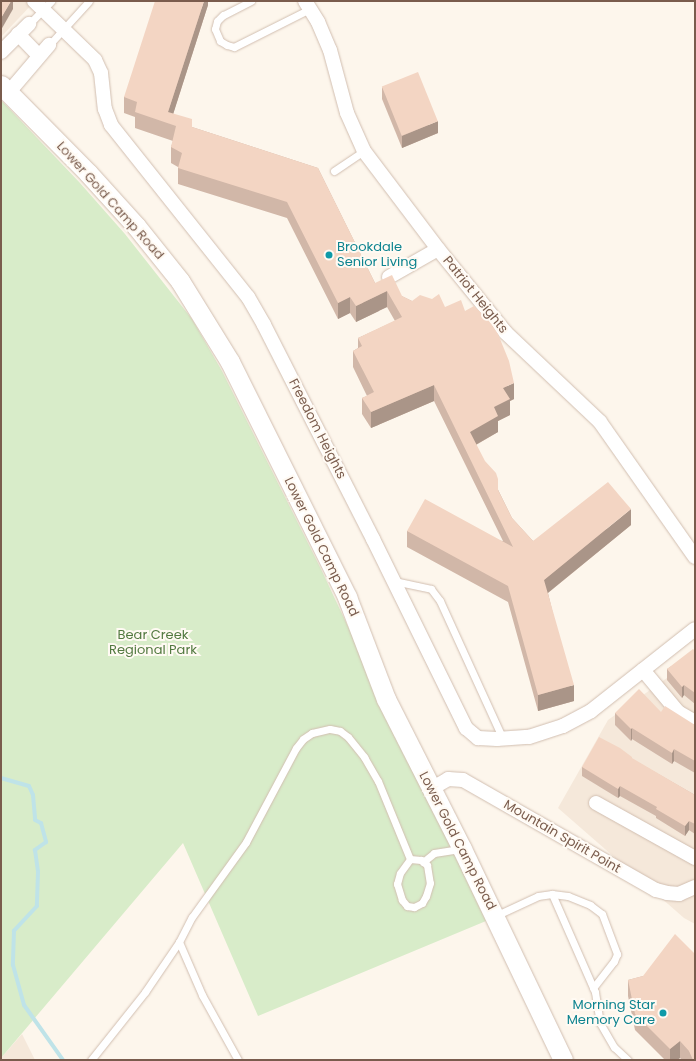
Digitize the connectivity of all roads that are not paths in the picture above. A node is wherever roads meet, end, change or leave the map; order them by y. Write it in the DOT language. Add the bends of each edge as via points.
graph roads {
  1 [pos="88,1"];
  2 [pos="251,1"];
  3 [pos="43,4"];
  4 [pos="308,5"];
  5 [pos="29,24"];
  6 [pos="64,28"];
  7 [pos="18,34"];
  8 [pos="49,45"];
  9 [pos="1,52"];
  10 [pos="39,56"];
  11 [pos="5,88"];
  12 [pos="364,152"];
  13 [pos="334,171"];
  14 [pos="438,249"];
  15 [pos="389,277"];
  16 [pos="695,557"];
  17 [pos="394,581"];
  18 [pos="695,629"];
  19 [pos="637,674"];
  20 [pos="695,722"];
  21 [pos="503,739"];
  22 [pos="431,789"];
  23 [pos="596,803"];
  24 [pos="462,849"];
  25 [pos="695,858"];
  26 [pos="410,859"];
  27 [pos="423,862"];
  28 [pos="695,887"];
  29 [pos="552,894"];
  30 [pos="495,916"];
  31 [pos="179,942"];
  32 [pos="593,988"];
  33 [pos="91,1060"];
  34 [pos="238,1060"];
  35 [pos="563,1060"];
  36 [pos="628,1060"];
  1 -- 6 [label="lane"];
  2 -- 4 [label="lane" via="223,15 217,21 215,29 220,41 234,47"];
  3 -- 5 [label="lane"];
  3 -- 6 [label="street, Freedom Heights"];
  4 -- 12 [label="street, Patriot Heights" via="330,50 347,113"];
  5 -- 7 [label="street"];
  6 -- 8 [label="lane"];
  6 -- 17 [label="street, Freedom Heights" via="95,60 101,73 105,109 111,125 248,297"];
  7 -- 9 [label="street"];
  7 -- 10 [label="street"];
  8 -- 10 [label="street"];
  10 -- 11 [label="street"];
  11 -- 22 [label="street, Lower Gold Camp Road" via="136,226 180,281 230,362 347,597 386,699"];
  12 -- 13 [label="lane"];
  12 -- 14 [label="street, Patriot Heights"];
  14 -- 15 [label="street"];
  14 -- 16 [label="street, Patriot Heights" via="506,333 600,422"];
  17 -- 21 [label="street, Freedom Heights" via="466,728 478,738"];
  17 -- 21 [label="lane" via="431,589 440,601"];
  18 -- 19 [label="street"];
  19 -- 20 [label="street" via="678,712"];
  19 -- 21 [label="street, Freedom Heights" via="591,711 563,726 529,737"];
  22 -- 24 [label="street, Lower Gold Camp Road"];
  22 -- 28 [label="street, Mountain Spirit Point" via="448,779 463,780 656,890 667,894 679,894"];
  23 -- 25 [label="street"];
  24 -- 27 [label="lane" via="434,853"];
  24 -- 30 [label="street, Lower Gold Camp Road"];
  26 -- 27 [label="lane"];
  26 -- 27 [label="lane" via="400,873 397,884 398,892 407,906 414,907 422,903 426,896 430,883 427,866"];
  26 -- 31 [label="lane" via="378,781 357,746 340,731 322,730 303,739 296,748 246,842 196,911"];
  29 -- 30 [label="lane" via="538,896"];
  29 -- 32 [label="lane"];
  29 -- 32 [label="lane" via="568,896 590,905 602,914 617,954"];
  30 -- 35 [label="street, Lower Gold Camp Road"];
  31 -- 33 [label="lane" via="145,992"];
  31 -- 34 [label="lane" via="202,995"];
  32 -- 36 [label="lane" via="600,1023 614,1047"];
}
